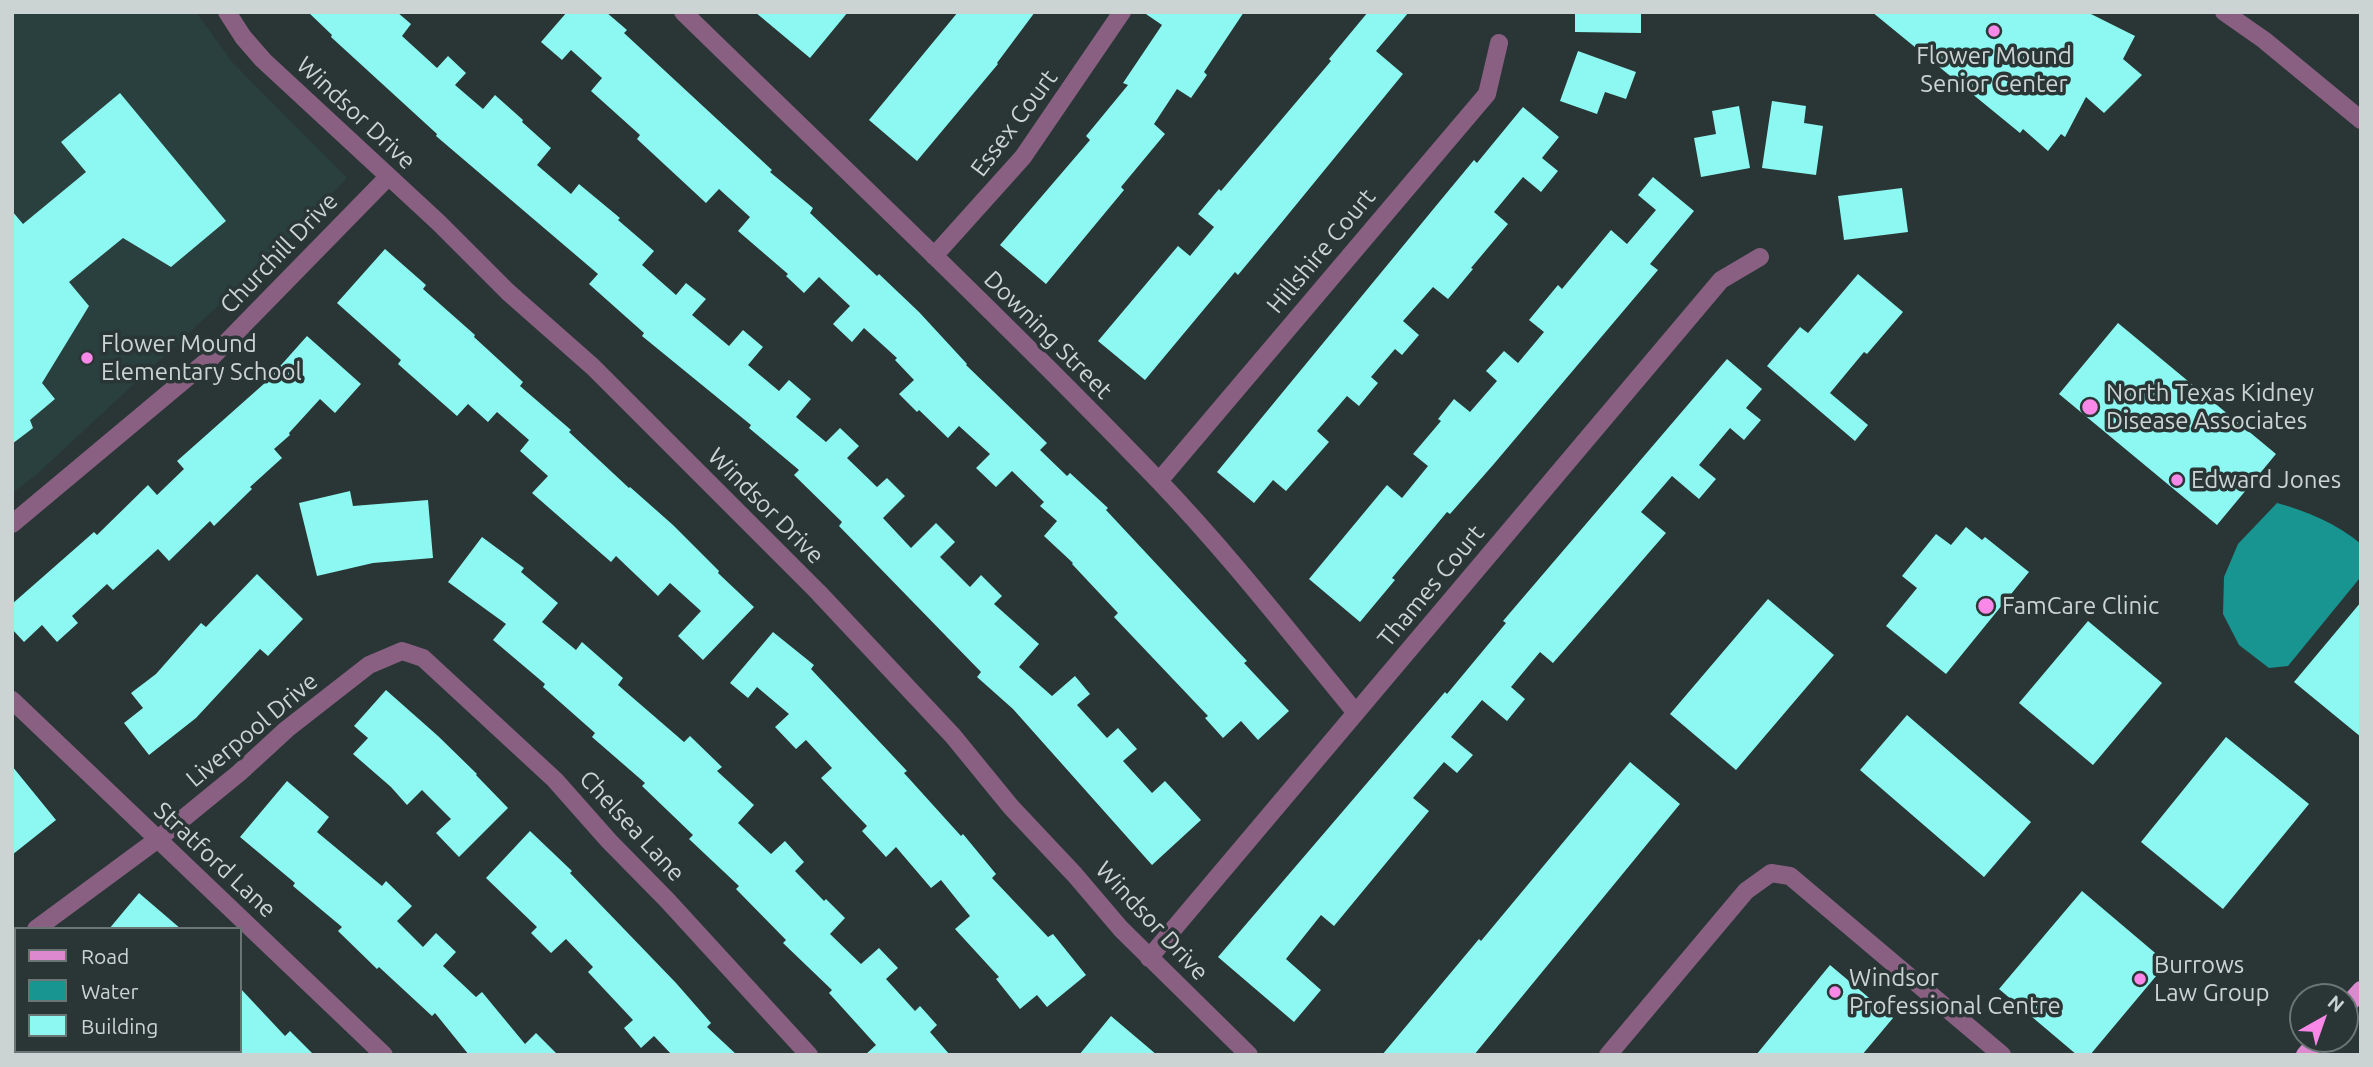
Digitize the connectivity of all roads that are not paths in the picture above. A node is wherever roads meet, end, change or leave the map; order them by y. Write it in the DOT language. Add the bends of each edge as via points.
graph roads {
  1 [pos="227,12"];
  2 [pos="683,12"];
  3 [pos="710,12"];
  4 [pos="1122,12"];
  5 [pos="2224,12"];
  6 [pos="699,28"];
  7 [pos="1499,43"];
  8 [pos="2361,120"];
  9 [pos="388,177"];
  10 [pos="934,256"];
  11 [pos="1759,257"];
  12 [pos="1159,481"];
  13 [pos="12,524"];
  14 [pos="402,651"];
  15 [pos="12,700"];
  16 [pos="1356,713"];
  17 [pos="158,839"];
  18 [pos="39,927"];
  19 [pos="1149,958"];
  20 [pos="384,1055"];
  21 [pos="809,1055"];
  22 [pos="1249,1055"];
  23 [pos="1608,1055"];
  24 [pos="2002,1055"];
  1 -- 9 [label="street, Windsor Drive" via="263,60"];
  2 -- 6 [label="street, Downing Street"];
  3 -- 6 [label="street"];
  4 -- 10 [label="street, Essex Court" via="1023,157"];
  5 -- 8 [label="street"];
  6 -- 10 [label="street, Downing Street"];
  7 -- 12 [label="street, Hillshire Court" via="1487,94"];
  9 -- 13 [label="street, Churchill Drive" via="213,356"];
  9 -- 19 [label="street, Windsor Drive" via="593,367 817,592 953,736 1011,807"];
  10 -- 12 [label="street, Downing Street"];
  11 -- 16 [label="street, Thames Court" via="1721,280"];
  12 -- 16 [label="street, Downing Street"];
  14 -- 17 [label="street, Liverpool Drive" via="369,665"];
  14 -- 21 [label="street, Chelsea Lane" via="422,658 555,780"];
  15 -- 17 [label="street, Stratford Lane"];
  16 -- 19 [label="street, Thames Court"];
  17 -- 18 [label="street, Liverpool Drive"];
  17 -- 20 [label="street, Stratford Lane"];
  19 -- 22 [label="street, Windsor Drive"];
  23 -- 24 [label="street" via="1746,891 1771,873 1790,876"];
}
